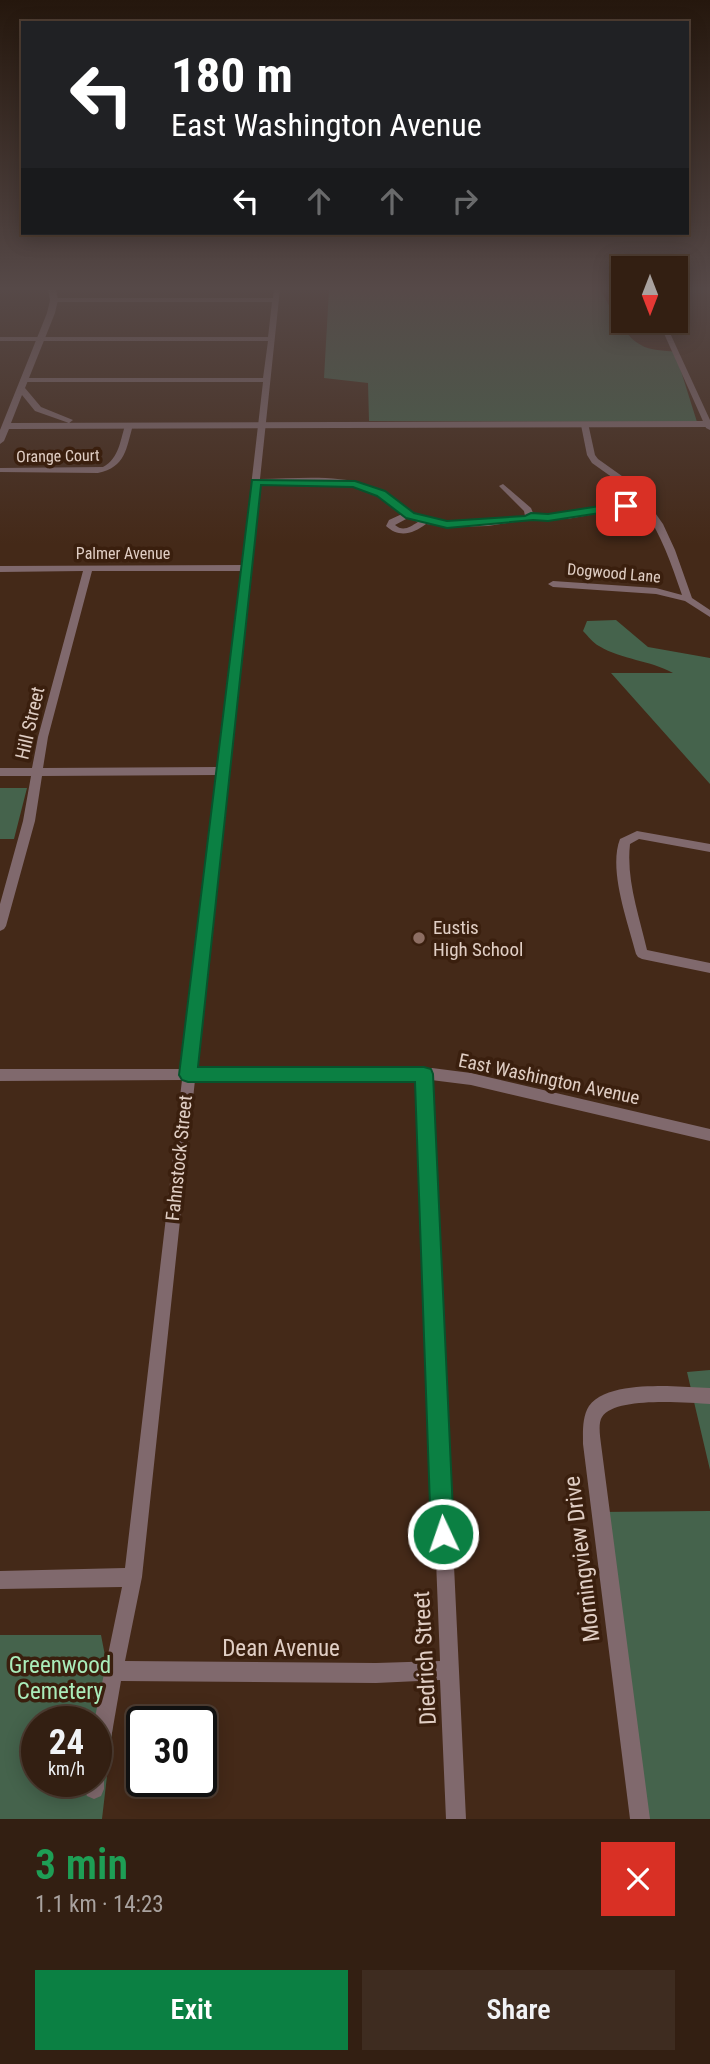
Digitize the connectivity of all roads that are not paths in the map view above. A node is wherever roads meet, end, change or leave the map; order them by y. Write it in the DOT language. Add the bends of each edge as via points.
graph roads {
  1 [pos="27,374"];
  2 [pos="268,374"];
  3 [pos="685,374"];
  4 [pos="267,380"];
  5 [pos="23,384"];
  6 [pos="94,425"];
  7 [pos="129,425"];
  8 [pos="263,425"];
  9 [pos="585,425"];
  10 [pos="709,425"];
  11 [pos="5,428"];
  12 [pos="0,441"];
  13 [pos="0,470"];
  14 [pos="256,482"];
  15 [pos="503,486"];
  16 [pos="517,500"];
  17 [pos="642,503"];
  18 [pos="408,514"];
  19 [pos="531,516"];
  20 [pos="424,521"];
  21 [pos="247,568"];
  22 [pos="0,569"];
  23 [pos="88,569"];
  24 [pos="553,584"];
  25 [pos="688,598"];
  26 [pos="710,614"];
  27 [pos="223,771"];
  28 [pos="0,772"];
  29 [pos="36,772"];
  30 [pos="710,848"];
  31 [pos="0,926"];
  32 [pos="710,968"];
  33 [pos="424,1074"];
  34 [pos="0,1075"];
  35 [pos="188,1075"];
  36 [pos="710,1135"];
  37 [pos="710,1396"];
  38 [pos="133,1577"];
  39 [pos="0,1580"];
  40 [pos="449,1670"];
  41 [pos="113,1671"];
  42 [pos="107,1706"];
  43 [pos="456,1819"];
  44 [pos="640,1819"];
  1 -- 5 [label="street"];
  2 -- 4 [label="street, Fahnstock Street"];
  3 -- 10 [label="street"];
  4 -- 5 [label="street"];
  4 -- 8 [label="street, Fahnstock Street"];
  5 -- 6 [label="street" via="32,403 46,413"];
  5 -- 11 [label="street"];
  6 -- 7 [label="street"];
  6 -- 11 [label="street"];
  7 -- 8 [label="street"];
  7 -- 13 [label="street, Orange Court" via="118,461 110,468"];
  8 -- 9 [label="street"];
  8 -- 14 [label="street, Fahnstock Street"];
  9 -- 10 [label="street"];
  9 -- 17 [label="street" via="595,461 633,488"];
  11 -- 12 [label="street"];
  14 -- 18 [label="street" via="355,484 381,493"];
  14 -- 21 [label="street, Fahnstock Street"];
  15 -- 16 [label="street"];
  16 -- 19 [label="street"];
  17 -- 19 [label="street" via="567,516"];
  17 -- 25 [label="street" via="659,524"];
  18 -- 20 [label="street"];
  18 -- 20 [label="street" via="390,526 405,532"];
  19 -- 20 [label="street" via="463,525"];
  21 -- 23 [label="street, Palmer Avenue"];
  21 -- 27 [label="street, Fahnstock Street"];
  22 -- 23 [label="street, Palmer Avenue"];
  23 -- 29 [label="street, Hill Street"];
  24 -- 25 [label="street, Dogwood Lane" via="631,588"];
  25 -- 26 [label="street, Dogwood Lane"];
  27 -- 29 [label="street"];
  27 -- 35 [label="street, Fahnstock Street"];
  28 -- 29 [label="street"];
  29 -- 31 [label="street, Hill Street" via="29,821"];
  30 -- 32 [label="street" via="637,835 624,842 623,871 642,954"];
  33 -- 35 [label="street, East Washington Avenue"];
  33 -- 36 [label="street, East Washington Avenue" via="471,1079"];
  33 -- 40 [label="street, Diedrich Street"];
  34 -- 35 [label="street, East Washington Avenue"];
  35 -- 38 [label="street, Fahnstock Street"];
  37 -- 44 [label="street, Morningview Drive" via="616,1399 597,1410 593,1419 592,1444"];
  38 -- 39 [label="street"];
  38 -- 41 [label="street, Fahnstock Street"];
  40 -- 41 [label="street, Dean Avenue"];
  40 -- 43 [label="street, Diedrich Street"];
  41 -- 42 [label="street, Fahnstock Street"];
}
